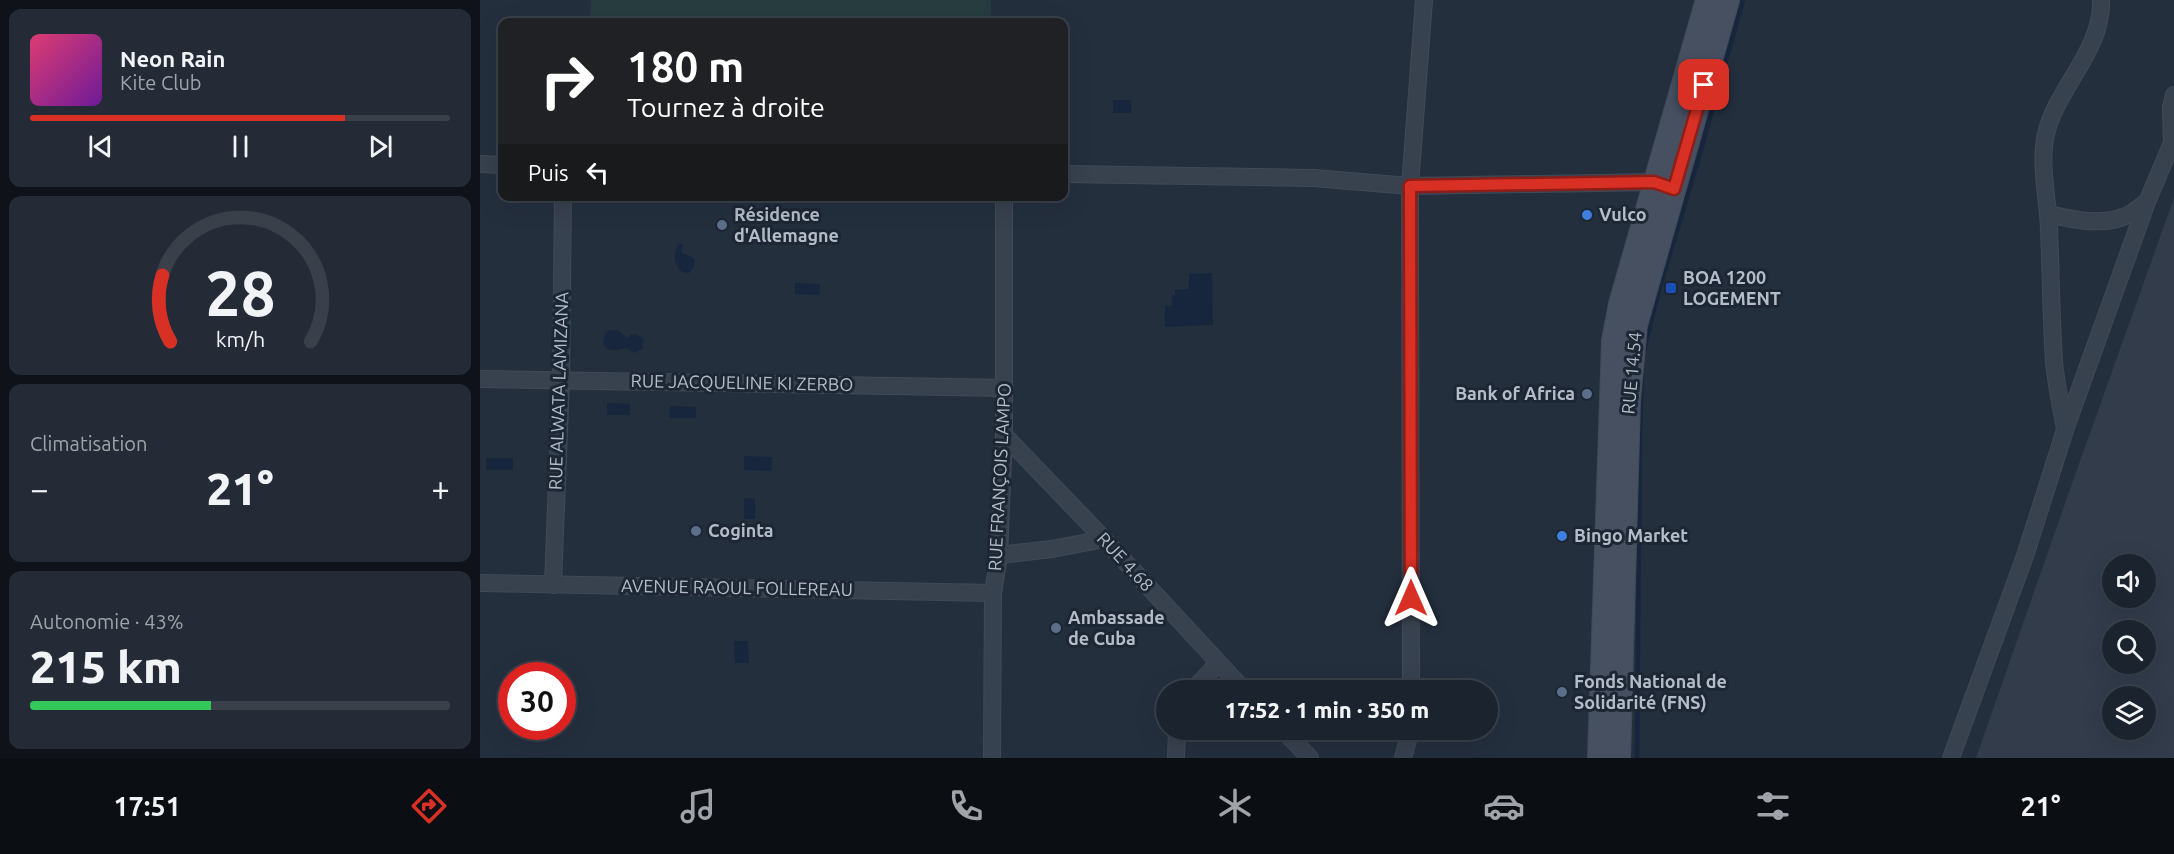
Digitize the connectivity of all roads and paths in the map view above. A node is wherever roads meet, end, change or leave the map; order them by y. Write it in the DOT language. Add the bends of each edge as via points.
graph roads {
  1 [pos="1424,0"];
  2 [pos="1707,0"];
  3 [pos="1728,0"];
  4 [pos="2101,0"];
  5 [pos="2174,95"];
  6 [pos="2173,143"];
  7 [pos="480,164"];
  8 [pos="498,165"];
  9 [pos="1068,174"];
  10 [pos="1664,185"];
  11 [pos="1410,186"];
  12 [pos="563,201"];
  13 [pos="1004,201"];
  14 [pos="2147,202"];
  15 [pos="2048,214"];
  16 [pos="480,379"];
  17 [pos="561,379"];
  18 [pos="1005,388"];
  19 [pos="2065,430"];
  20 [pos="1004,435"];
  21 [pos="1104,539"];
  22 [pos="999,555"];
  23 [pos="480,583"];
  24 [pos="553,585"];
  25 [pos="993,593"];
  26 [pos="1218,663"];
  27 [pos="1202,680"];
  28 [pos="1234,680"];
  29 [pos="1411,680"];
  30 [pos="1177,740"];
  31 [pos="1293,740"];
  32 [pos="1408,740"];
  33 [pos="992,758"];
  34 [pos="1176,758"];
  35 [pos="1310,758"];
  36 [pos="1403,758"];
  37 [pos="1599,758"];
  38 [pos="1619,758"];
  39 [pos="1951,758"];
  1 -- 11 [label="street"];
  2 -- 10 [label="main road, RUE 14.54"];
  3 -- 10 [label="main road, RUE 14.54"];
  4 -- 15 [label="street" via="2086,55 2051,117 2046,134"];
  5 -- 6 [label="street" via="2170,121"];
  6 -- 14 [label="street"];
  7 -- 8 [label="street"];
  9 -- 11 [label="street" via="1313,178"];
  10 -- 11 [label="street"];
  10 -- 37 [label="main road, RUE 14.54" via="1620,304 1613,341"];
  10 -- 38 [label="main road, RUE 14.54" via="1634,339 1629,401"];
  11 -- 29 [label="street"];
  12 -- 17 [label="street, RUE ALWATA LAMIZANA"];
  13 -- 18 [label="street, RUE FRANÇOIS LAMPO"];
  14 -- 15 [label="street" via="2123,218 2097,221"];
  14 -- 19 [label="street"];
  15 -- 19 [label="street" via="2054,364"];
  16 -- 17 [label="street, RUE JACQUELINE KI ZERBO"];
  17 -- 18 [label="street, RUE JACQUELINE KI ZERBO"];
  17 -- 24 [label="street, RUE ALWATA LAMIZANA"];
  18 -- 20 [label="street, RUE FRANÇOIS LAMPO"];
  19 -- 39 [label="street" via="2025,556"];
  20 -- 21 [label="street, RUE 4.68"];
  20 -- 22 [label="street, RUE FRANÇOIS LAMPO"];
  21 -- 22 [label="street"];
  21 -- 26 [label="street, RUE 4.68"];
  22 -- 25 [label="street, RUE FRANÇOIS LAMPO"];
  23 -- 24 [label="street, AVENUE RAOUL FOLLEREAU"];
  24 -- 25 [label="street, AVENUE RAOUL FOLLEREAU"];
  25 -- 33 [label="street, RUE FRANÇOIS LAMPO"];
  26 -- 27 [label="street"];
  26 -- 28 [label="street, RUE 4.68"];
  30 -- 34 [label="street"];
  31 -- 35 [label="street"];
  32 -- 36 [label="street"];
}
